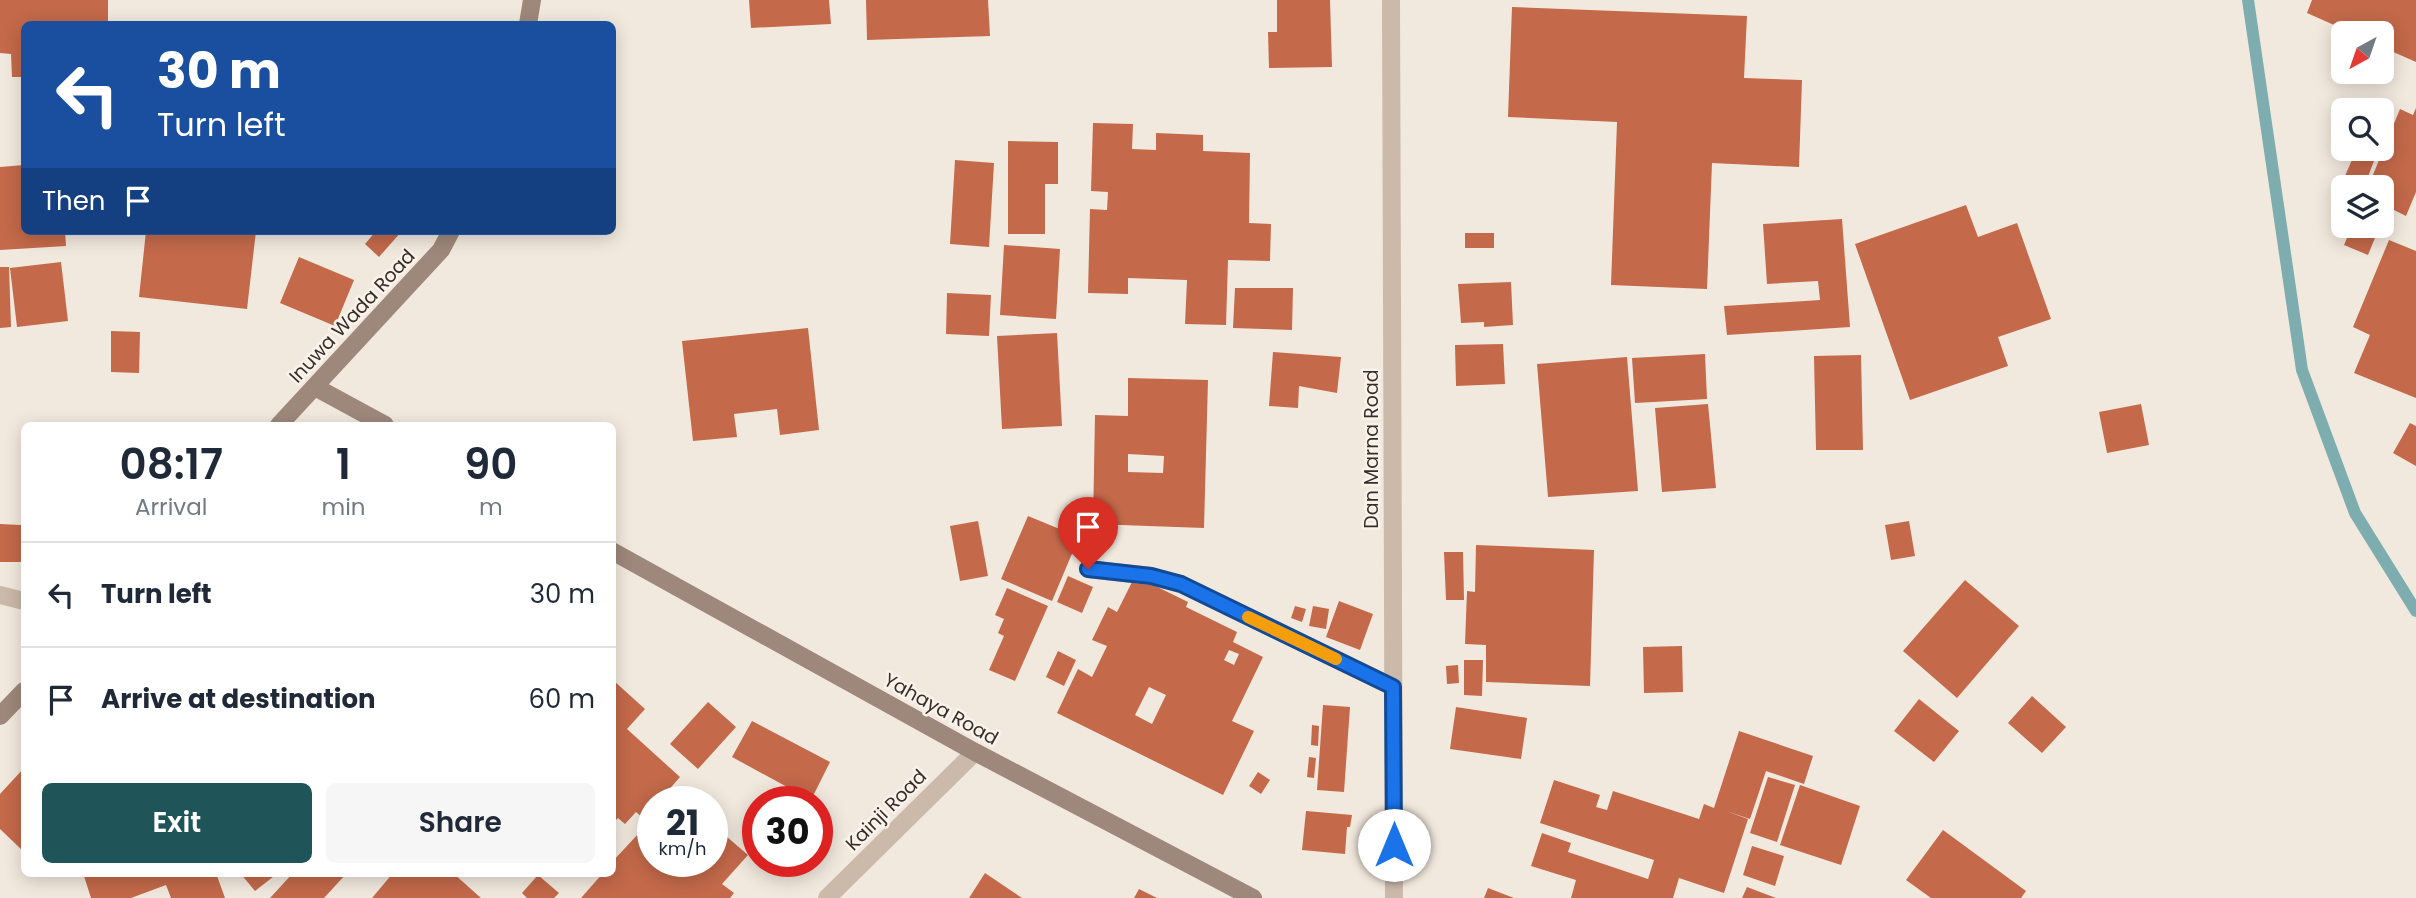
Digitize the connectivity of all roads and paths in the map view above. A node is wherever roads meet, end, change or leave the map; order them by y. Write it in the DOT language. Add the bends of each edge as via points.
graph roads {
  1 [pos="531,0"];
  2 [pos="1391,0"];
  3 [pos="528,21"];
  4 [pos="449,235"];
  5 [pos="315,387"];
  6 [pos="282,422"];
  7 [pos="379,422"];
  8 [pos="616,553"];
  9 [pos="1088,569"];
  10 [pos="0,595"];
  11 [pos="21,600"];
  12 [pos="1393,687"];
  13 [pos="21,694"];
  14 [pos="0,716"];
  15 [pos="975,752"];
  16 [pos="827,898"];
  17 [pos="1253,898"];
  18 [pos="1394,898"];
  1 -- 3 [label="street"];
  2 -- 12 [label="street, Dan Marna Road"];
  4 -- 5 [label="street, Inuwa Wada Road" via="441,250"];
  5 -- 6 [label="street, Inuwa Wada Road"];
  5 -- 7 [label="street"];
  8 -- 15 [label="street, Yahaya Road"];
  9 -- 12 [label="street" via="1181,584"];
  10 -- 11 [label="street"];
  12 -- 18 [label="street, Dan Marna Road"];
  13 -- 14 [label="street"];
  15 -- 16 [label="street, Kainji Road"];
  15 -- 17 [label="street, Yahaya Road"];
}
